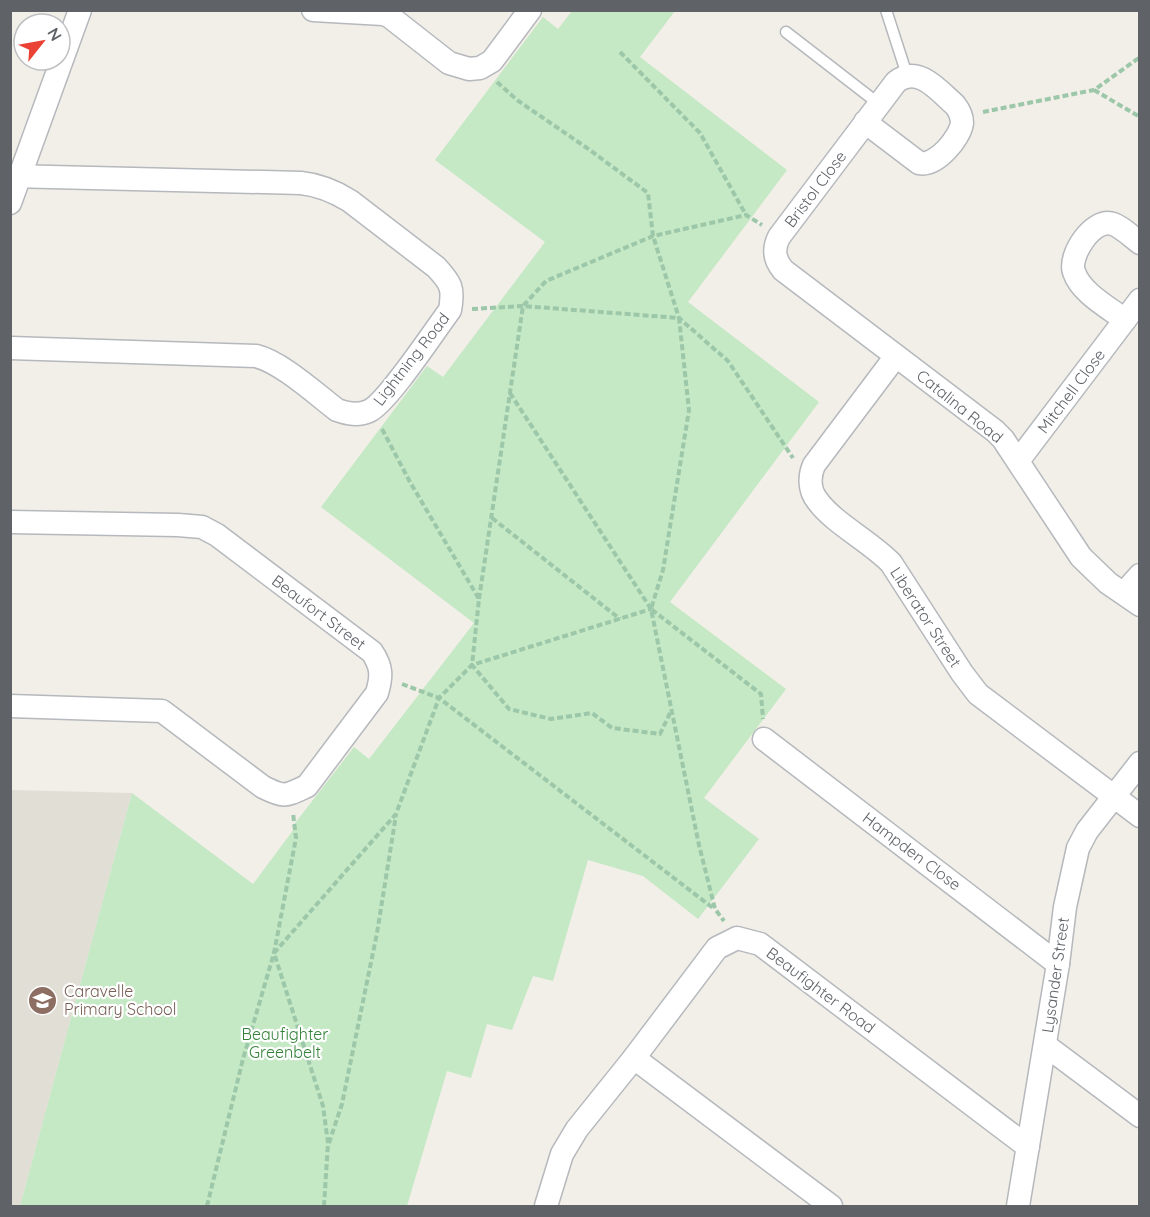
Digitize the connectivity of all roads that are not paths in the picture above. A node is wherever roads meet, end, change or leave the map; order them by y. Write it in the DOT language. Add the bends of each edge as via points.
graph roads {
  1 [pos="80,10"];
  2 [pos="314,10"];
  3 [pos="530,10"];
  4 [pos="886,10"];
  5 [pos="786,32"];
  6 [pos="907,75"];
  7 [pos="879,104"];
  8 [pos="865,122"];
  9 [pos="16,176"];
  10 [pos="10,203"];
  11 [pos="1140,243"];
  12 [pos="776,260"];
  13 [pos="1140,300"];
  14 [pos="1125,320"];
  15 [pos="10,348"];
  16 [pos="896,356"];
  17 [pos="1017,461"];
  18 [pos="10,522"];
  19 [pos="1140,575"];
  20 [pos="1132,599"];
  21 [pos="10,706"];
  22 [pos="764,739"];
  23 [pos="1140,763"];
  24 [pos="1114,796"];
  25 [pos="1140,816"];
  26 [pos="1058,964"];
  27 [pos="1045,1045"];
  28 [pos="634,1058"];
  29 [pos="1140,1116"];
  30 [pos="1028,1147"];
  31 [pos="546,1206"];
  32 [pos="831,1206"];
  33 [pos="1018,1206"];
  1 -- 9 [label="street"];
  2 -- 3 [label="street" via="389,16 449,63 469,69 492,61"];
  4 -- 6 [label="lane"];
  5 -- 7 [label="lane"];
  6 -- 7 [label="street, Bristol Close" via="896,82"];
  6 -- 8 [label="street" via="924,79 955,105 961,116 959,133 936,159 919,163"];
  7 -- 8 [label="street, Bristol Close"];
  8 -- 12 [label="street, Bristol Close" via="779,237"];
  9 -- 10 [label="street"];
  9 -- 15 [label="street, Lightning Road" via="318,185 350,201 436,267 453,292 450,310 386,397 372,410 360,414 337,410 267,358"];
  11 -- 14 [label="street" via="1114,224 1102,224 1091,231 1074,258 1072,270 1082,286"];
  12 -- 16 [label="street, Catalina Road" via="783,270"];
  13 -- 14 [label="street, Mitchell Close"];
  14 -- 17 [label="street, Mitchell Close"];
  16 -- 17 [label="street, Catalina Road" via="995,430"];
  16 -- 24 [label="street, Liberator Street" via="814,465 811,482 816,500 891,563 978,694"];
  17 -- 20 [label="street, Catalina Road" via="1081,557"];
  18 -- 21 [label="street, Beaufort Street" via="202,527 372,652 382,676 377,693 307,786 281,796 263,787 162,711"];
  19 -- 20 [label="street"];
  22 -- 26 [label="street, Hampden Close"];
  23 -- 24 [label="street, Lysander Street"];
  24 -- 25 [label="street, Liberator Street"];
  24 -- 26 [label="street, Lysander Street" via="1078,848"];
  26 -- 27 [label="street, Lysander Street"];
  27 -- 29 [label="street"];
  27 -- 30 [label="street, Lysander Street"];
  28 -- 30 [label="street, Beaufighter Road" via="717,948 737,938 760,944"];
  28 -- 31 [label="street" via="562,1154"];
  28 -- 32 [label="street"];
  30 -- 33 [label="street, Lysander Street"];
}
